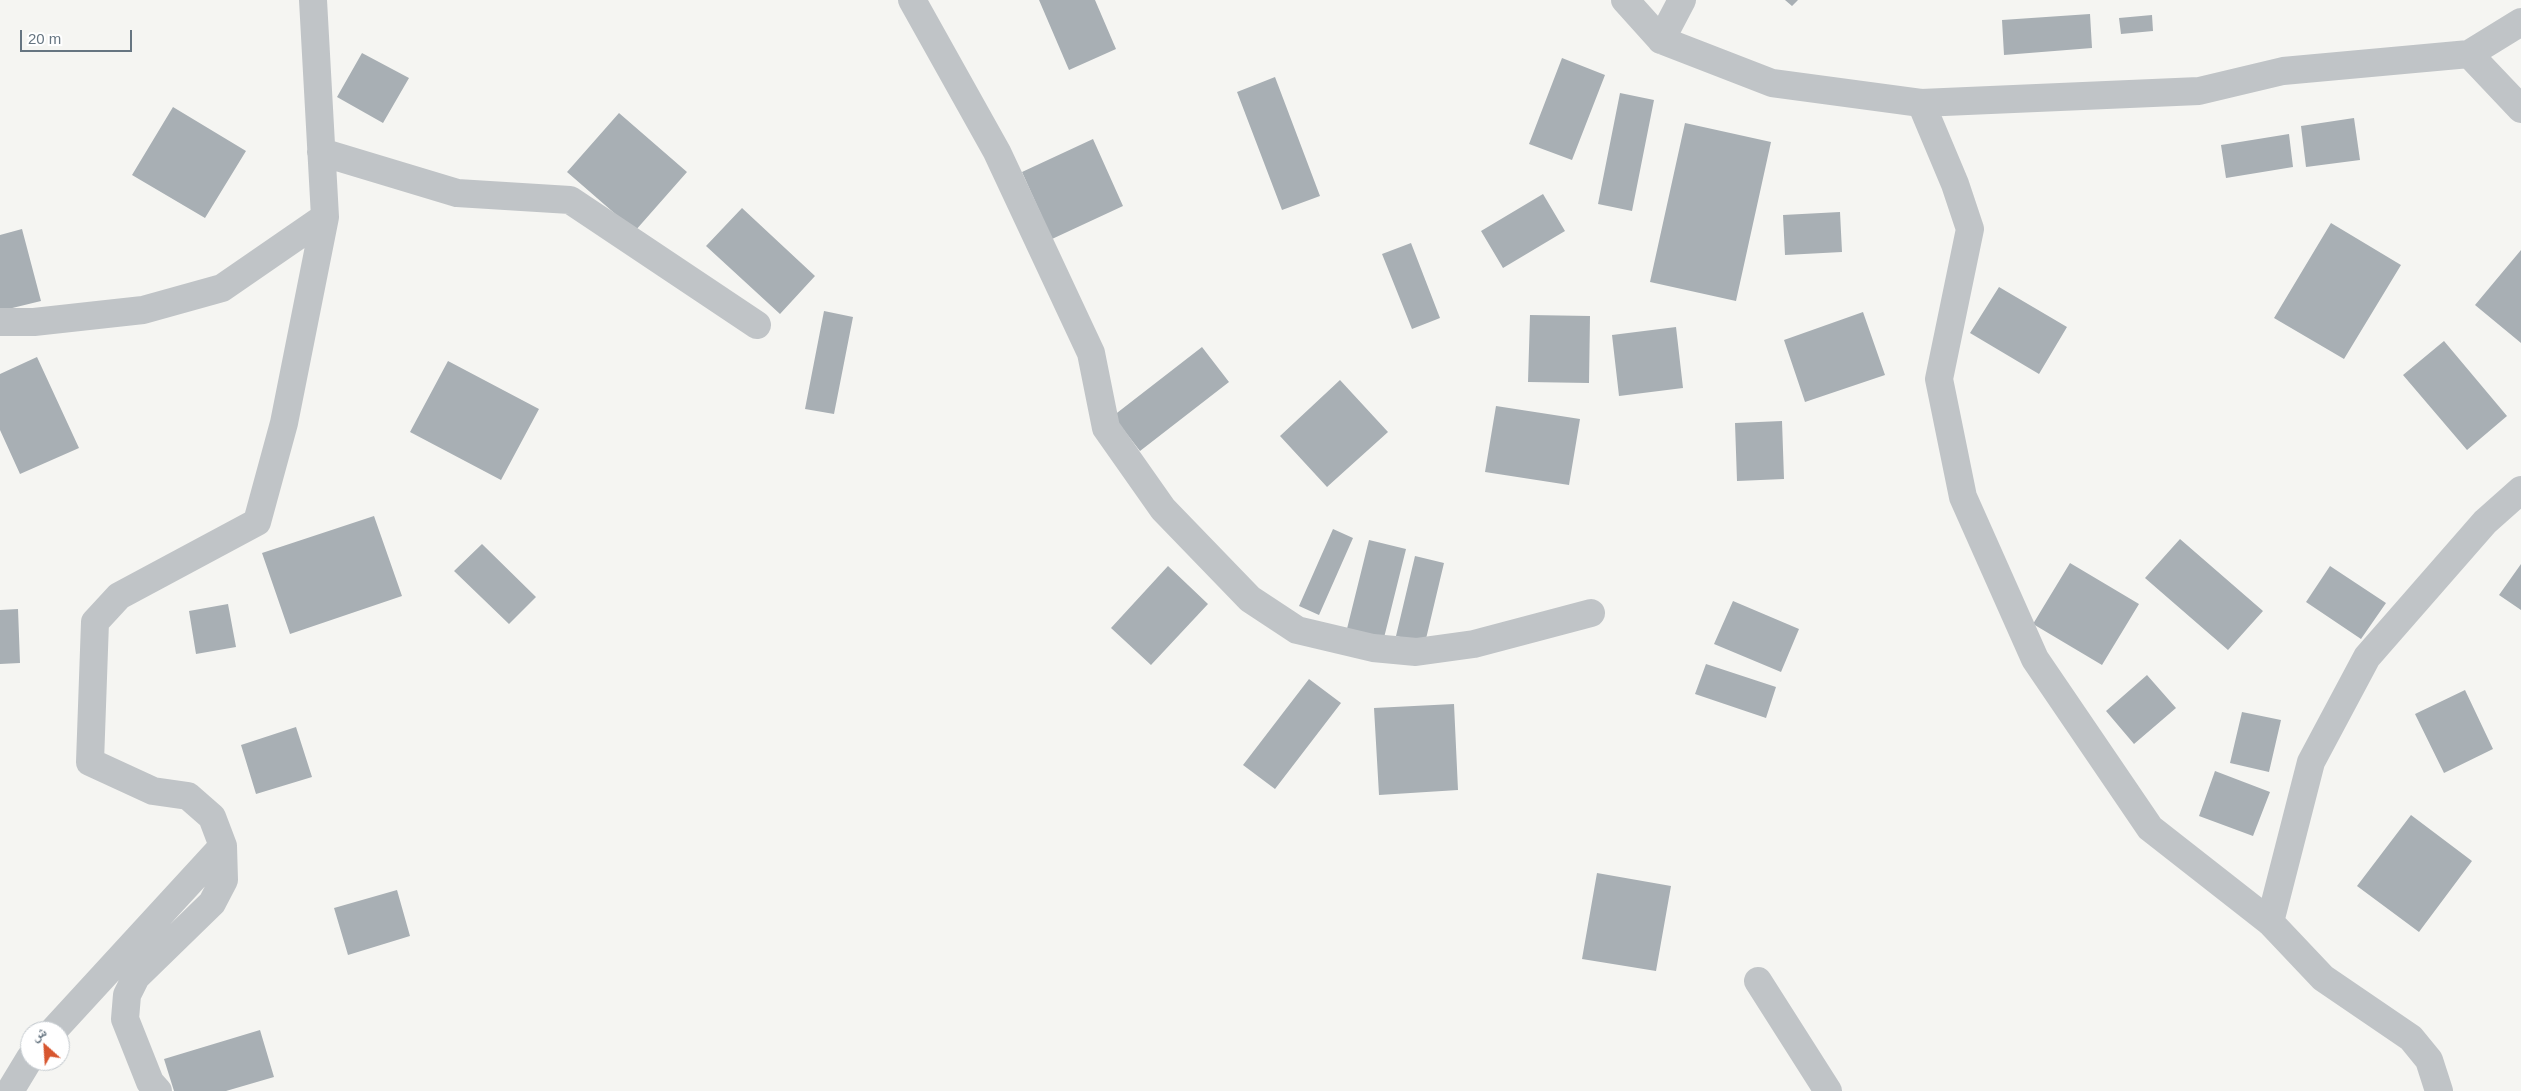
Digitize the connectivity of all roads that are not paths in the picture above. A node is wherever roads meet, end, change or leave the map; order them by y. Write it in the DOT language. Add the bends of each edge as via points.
graph roads {
  1 [pos="313,0"];
  2 [pos="912,0"];
  3 [pos="1625,0"];
  4 [pos="1682,0"];
  5 [pos="2521,22"];
  6 [pos="1661,40"];
  7 [pos="2469,54"];
  8 [pos="1921,103"];
  9 [pos="2521,109"];
  10 [pos="321,152"];
  11 [pos="325,217"];
  12 [pos="0,322"];
  13 [pos="757,325"];
  14 [pos="2521,490"];
  15 [pos="1591,613"];
  16 [pos="224,846"];
  17 [pos="2270,922"];
  18 [pos="1758,981"];
  19 [pos="62,1021"];
  20 [pos="22,1071"];
  21 [pos="10,1091"];
  22 [pos="158,1091"];
  23 [pos="1828,1091"];
  24 [pos="2439,1091"];
  1 -- 10 [label="street"];
  2 -- 15 [label="street" via="997,152 1090,353 1106,428 1163,509 1250,599 1297,630 1374,648 1416,652 1474,644"];
  3 -- 6 [label="street"];
  4 -- 6 [label="street"];
  5 -- 7 [label="street"];
  6 -- 8 [label="street" via="1772,83"];
  7 -- 8 [label="street" via="2283,71 2199,91"];
  7 -- 9 [label="street"];
  8 -- 17 [label="street" via="1970,229 1939,378 1963,497 2035,659 2150,828"];
  10 -- 11 [label="street"];
  10 -- 13 [label="street" via="457,193 570,200"];
  11 -- 12 [label="street" via="222,288 144,310 34,322"];
  11 -- 16 [label="street" via="284,423 257,522 119,596 95,622 90,762 153,792 188,796 212,817"];
  14 -- 17 [label="street" via="2485,522 2366,657 2311,762"];
  16 -- 19 [label="street"];
  16 -- 22 [label="street" via="224,880 212,903 136,977 127,995 125,1019 150,1082"];
  17 -- 24 [label="street" via="2323,978 2411,1038 2429,1060"];
  18 -- 23 [label="street"];
  20 -- 21 [label="street"];
}
